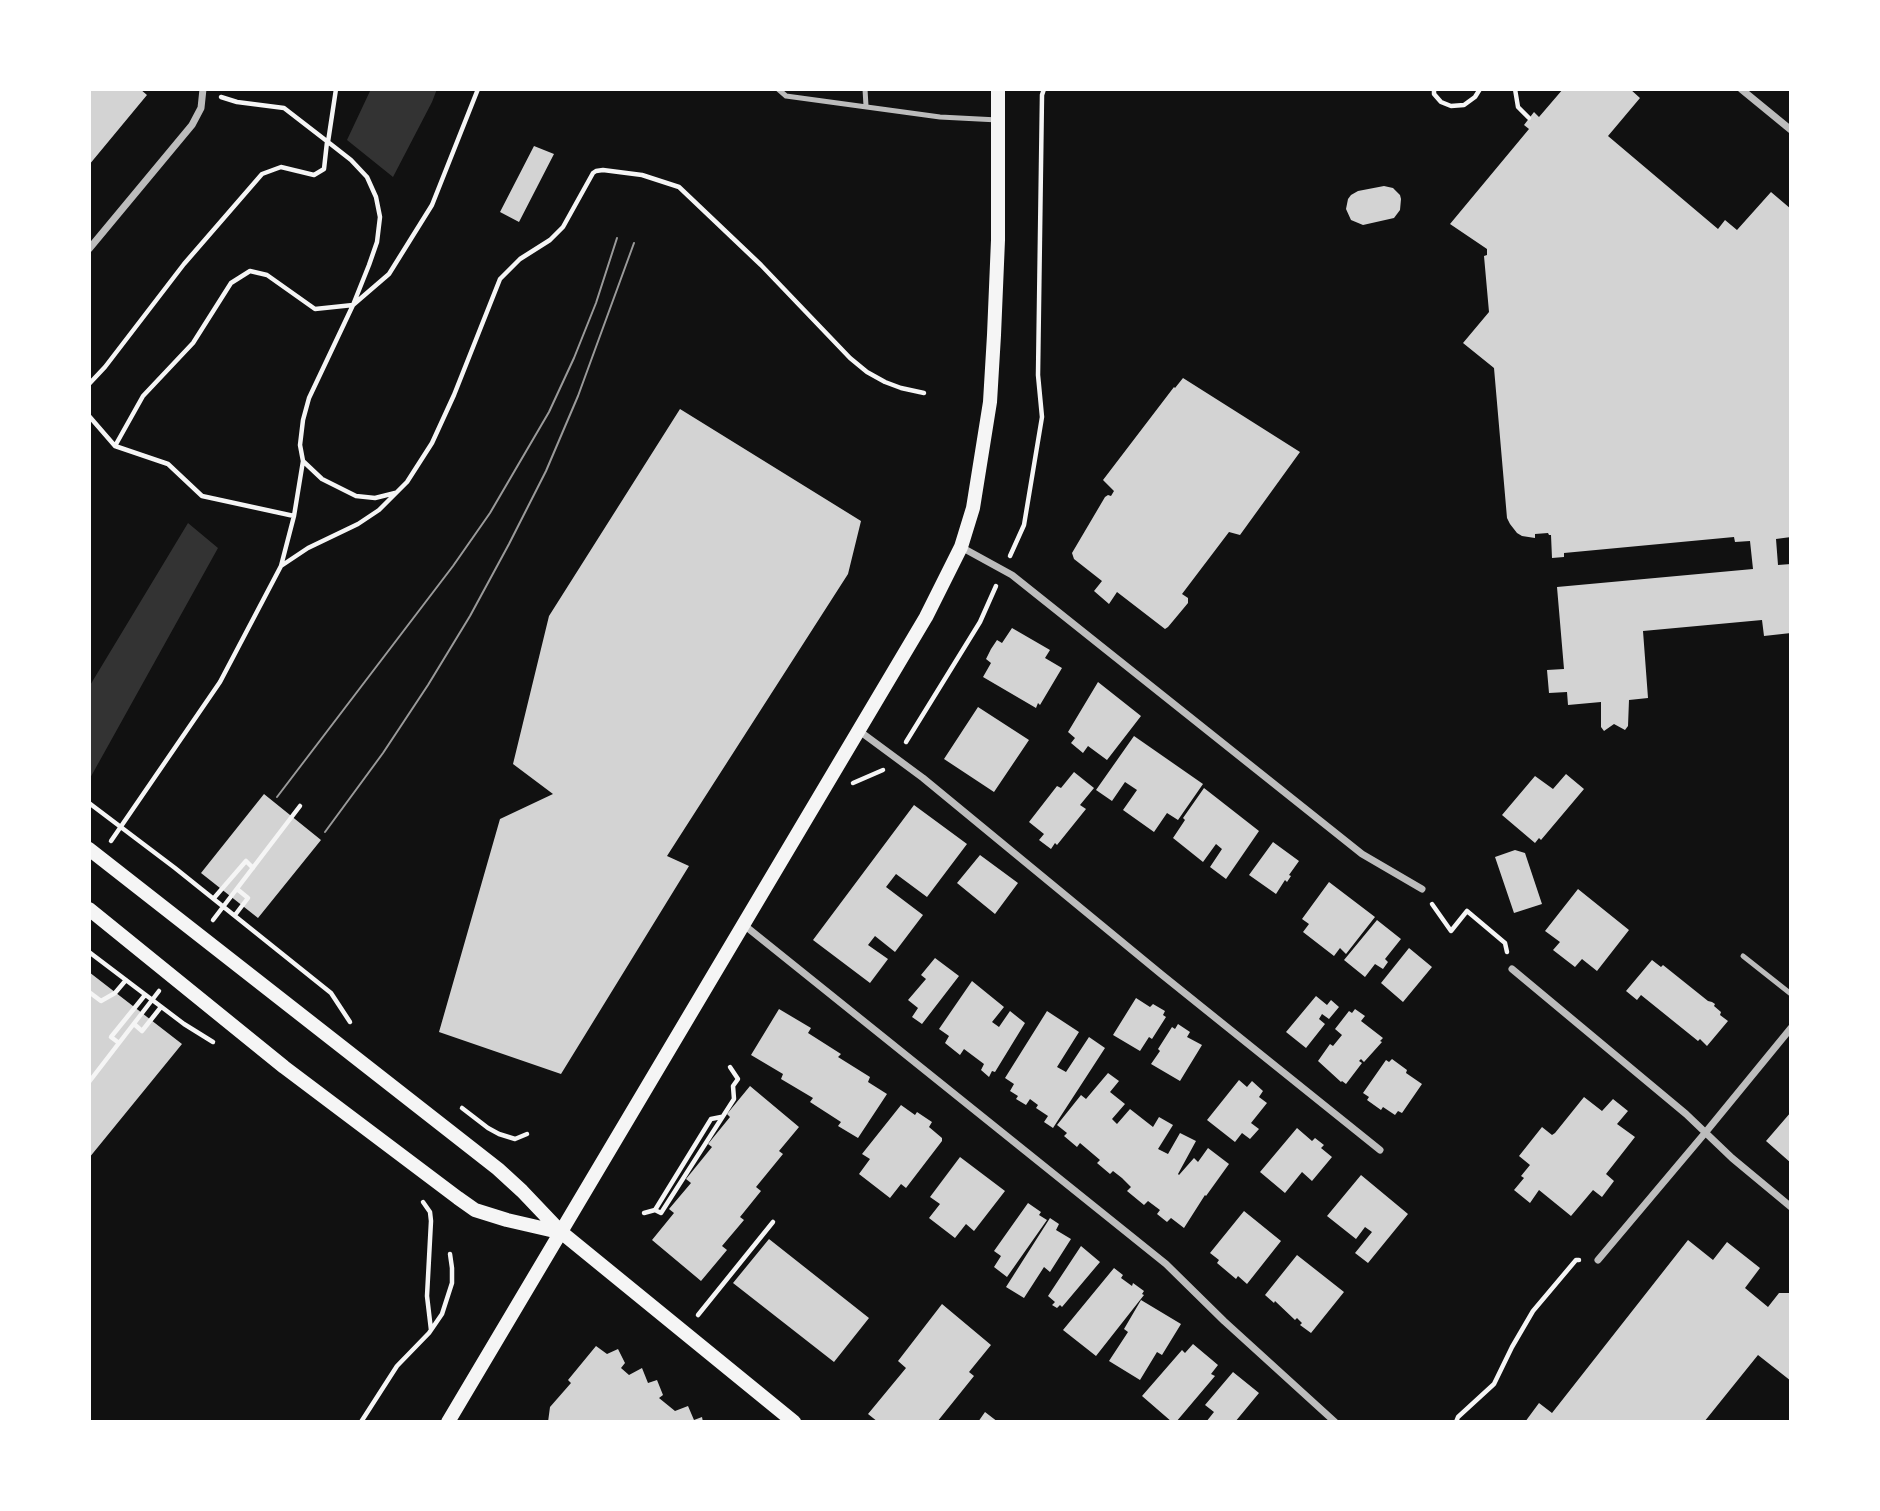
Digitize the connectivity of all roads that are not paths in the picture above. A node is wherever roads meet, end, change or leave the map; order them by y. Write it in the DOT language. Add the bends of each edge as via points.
graph roads {
  1 [pos="778,89"];
  2 [pos="865,89"];
  3 [pos="998,89"];
  4 [pos="1741,89"];
  5 [pos="203,91"];
  6 [pos="866,106"];
  7 [pos="998,120"];
  8 [pos="1791,130"];
  9 [pos="89,248"];
  10 [pos="961,547"];
  11 [pos="858,730"];
  12 [pos="97,850"];
  13 [pos="1422,889"];
  14 [pos="89,909"];
  15 [pos="744,925"];
  16 [pos="1743,956"];
  17 [pos="1512,969"];
  18 [pos="1791,994"];
  19 [pos="1791,1028"];
  20 [pos="1706,1133"];
  21 [pos="1380,1150"];
  22 [pos="1791,1207"];
  23 [pos="561,1232"];
  24 [pos="1598,1260"];
  25 [pos="448,1422"];
  26 [pos="794,1422"];
  27 [pos="1335,1422"];
  1 -- 6 [label="lane" via="786,96"];
  2 -- 6 [label="lane"];
  3 -- 7 [label="main road"];
  4 -- 8 [label="street"];
  5 -- 9 [label="street" via="192,125"];
  6 -- 7 [label="lane"];
  7 -- 10 [label="main road" via="990,402 973,508"];
  10 -- 11 [label="main road" via="926,617"];
  10 -- 13 [label="street" via="1012,575 1362,853"];
  11 -- 15 [label="main road"];
  11 -- 21 [label="street"];
  12 -- 23 [label="main road" via="498,1169"];
  14 -- 23 [label="main road" via="284,1067 475,1210"];
  15 -- 23 [label="main road"];
  15 -- 27 [label="street" via="1166,1264"];
  16 -- 18 [label="lane"];
  17 -- 20 [label="street"];
  19 -- 20 [label="street"];
  20 -- 22 [label="street"];
  20 -- 24 [label="street"];
  23 -- 25 [label="main road"];
  23 -- 26 [label="main road"];
}
